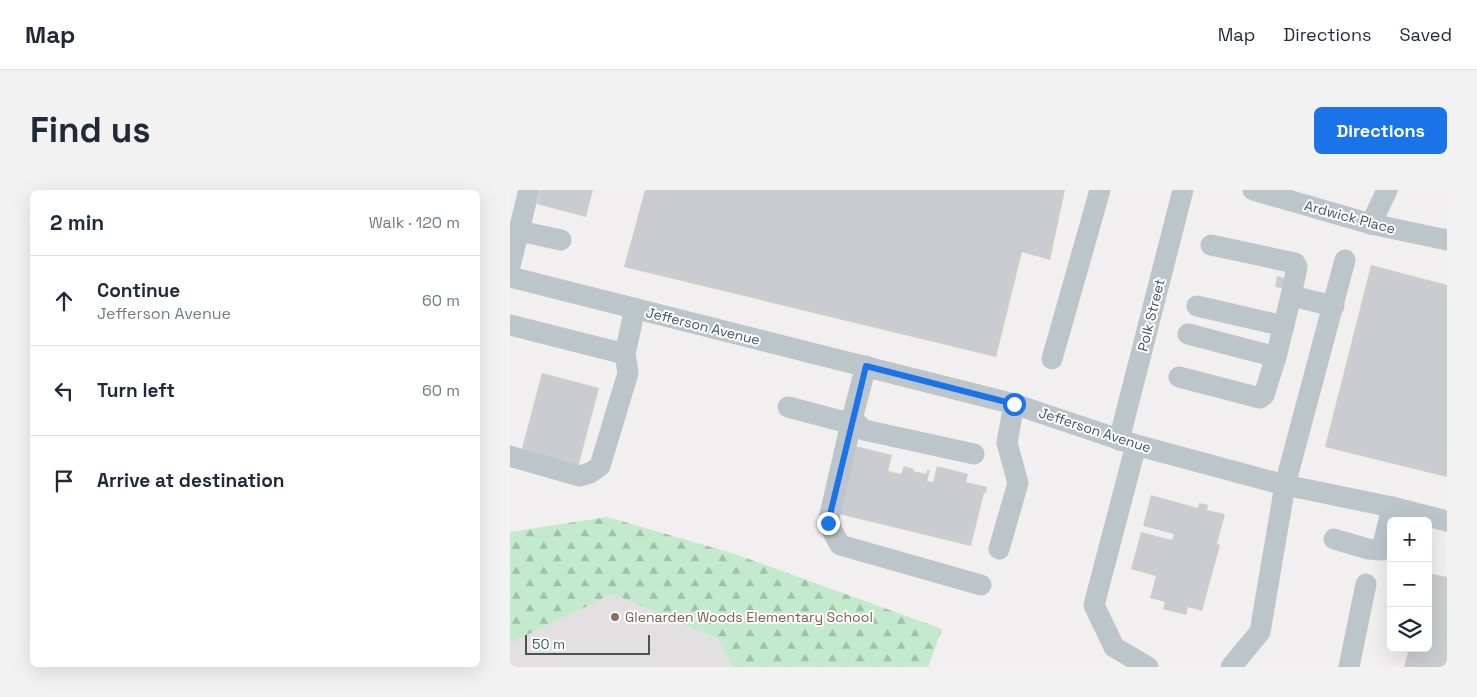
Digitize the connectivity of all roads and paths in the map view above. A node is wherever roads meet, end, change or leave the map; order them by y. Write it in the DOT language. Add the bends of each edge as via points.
graph roads {
  1 [pos="529,190"];
  2 [pos="1100,190"];
  3 [pos="1183,190"];
  4 [pos="1253,190"];
  5 [pos="1386,190"];
  6 [pos="1371,224"];
  7 [pos="518,232"];
  8 [pos="561,240"];
  9 [pos="1447,240"];
  10 [pos="1211,245"];
  11 [pos="1345,260"];
  12 [pos="510,266"];
  13 [pos="510,277"];
  14 [pos="1292,296"];
  15 [pos="1198,306"];
  16 [pos="1334,306"];
  17 [pos="635,308"];
  18 [pos="510,325"];
  19 [pos="1284,326"];
  20 [pos="1188,334"];
  21 [pos="625,354"];
  22 [pos="1276,357"];
  23 [pos="1052,359"];
  24 [pos="866,366"];
  25 [pos="1179,376"];
  26 [pos="1014,404"];
  27 [pos="788,407"];
  28 [pos="852,419"];
  29 [pos="1128,442"];
  30 [pos="974,454"];
  31 [pos="510,456"];
  32 [pos="1284,485"];
  33 [pos="1392,507"];
  34 [pos="1447,521"];
  35 [pos="1334,540"];
  36 [pos="999,549"];
  37 [pos="1366,584"];
  38 [pos="981,585"];
  39 [pos="1148,667"];
  40 [pos="1231,667"];
  41 [pos="1349,667"];
  1 -- 7 [label="street"];
  2 -- 23 [label="street"];
  3 -- 29 [label="street, Polk Street"];
  4 -- 6 [label="street, Ardwick Place"];
  5 -- 6 [label="street"];
  6 -- 9 [label="street, Ardwick Place"];
  7 -- 8 [label="street"];
  7 -- 12 [label="street"];
  10 -- 14 [label="street" via="1295,263"];
  11 -- 16 [label="street"];
  13 -- 17 [label="street, Jefferson Avenue"];
  14 -- 16 [label="street"];
  14 -- 19 [label="street"];
  15 -- 19 [label="street"];
  16 -- 32 [label="street"];
  17 -- 21 [label="street"];
  17 -- 24 [label="street, Jefferson Avenue"];
  18 -- 21 [label="street"];
  19 -- 22 [label="street"];
  20 -- 22 [label="street"];
  21 -- 31 [label="street" via="628,373 600,466 578,476"];
  22 -- 25 [label="street" via="1264,395 1260,398"];
  24 -- 26 [label="street, Jefferson Avenue"];
  24 -- 28 [label="street"];
  26 -- 29 [label="street, Jefferson Avenue"];
  26 -- 36 [label="street" via="1007,443 1018,483"];
  27 -- 28 [label="street" via="841,421"];
  28 -- 30 [label="street" via="864,430"];
  28 -- 38 [label="street" via="828,523 840,545"];
  29 -- 32 [label="street, Jefferson Avenue"];
  29 -- 39 [label="street, Polk Street" via="1094,605 1114,647"];
  32 -- 33 [label="street, Jefferson Avenue"];
  32 -- 40 [label="street" via="1260,632"];
  33 -- 34 [label="street, Jefferson Avenue"];
  33 -- 35 [label="street" via="1382,550"];
  37 -- 41 [label="street"];
}
